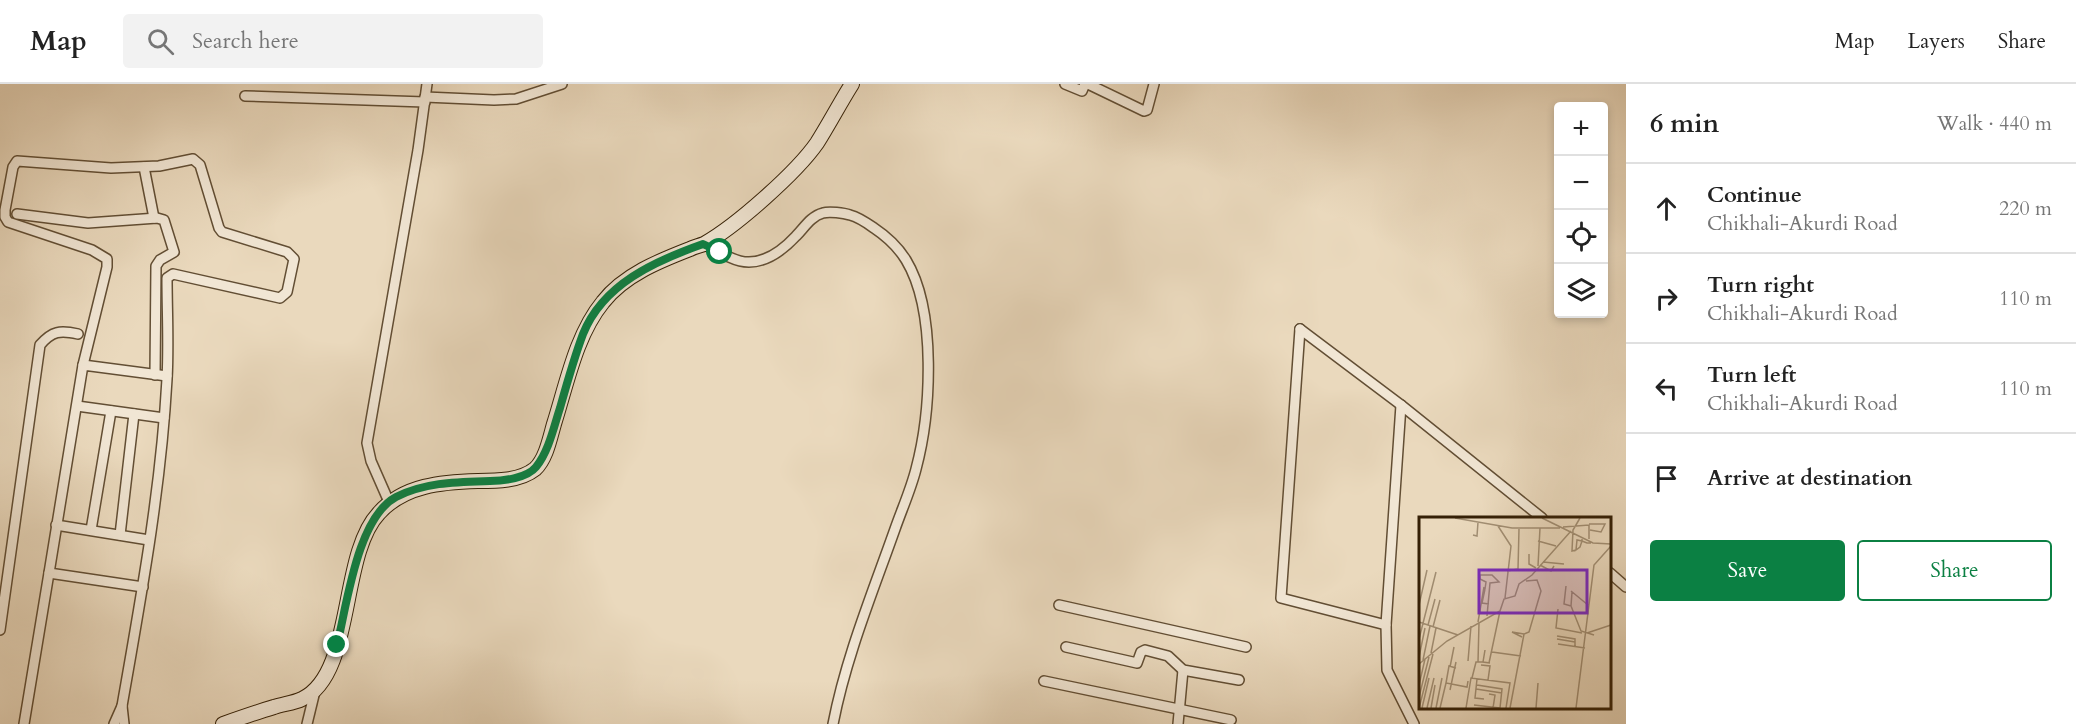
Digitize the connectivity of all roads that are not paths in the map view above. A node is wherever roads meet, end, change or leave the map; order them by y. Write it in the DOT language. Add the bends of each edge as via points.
graph roads {
  1 [pos="427,84"];
  2 [pos="562,84"];
  3 [pos="852,84"];
  4 [pos="1065,84"];
  5 [pos="1086,84"];
  6 [pos="1154,84"];
  7 [pos="245,96"];
  8 [pos="425,99"];
  9 [pos="144,167"];
  10 [pos="17,214"];
  11 [pos="154,218"];
  12 [pos="703,244"];
  13 [pos="78,334"];
  14 [pos="83,365"];
  15 [pos="155,375"];
  16 [pos="168,376"];
  17 [pos="1401,405"];
  18 [pos="77,406"];
  19 [pos="111,411"];
  20 [pos="134,414"];
  21 [pos="164,418"];
  22 [pos="389,502"];
  23 [pos="1540,517"];
  24 [pos="56,525"];
  25 [pos="91,530"];
  26 [pos="120,535"];
  27 [pos="149,540"];
  28 [pos="49,573"];
  29 [pos="1611,574"];
  30 [pos="142,587"];
  31 [pos="1626,587"];
  32 [pos="1059,605"];
  33 [pos="1386,624"];
  34 [pos="0,630"];
  35 [pos="1066,647"];
  36 [pos="1246,647"];
  37 [pos="1183,669"];
  38 [pos="1239,680"];
  39 [pos="1044,681"];
  40 [pos="315,691"];
  41 [pos="122,706"];
  42 [pos="1180,709"];
  43 [pos="1231,720"];
  44 [pos="24,724"];
  45 [pos="114,724"];
  46 [pos="124,724"];
  47 [pos="223,724"];
  48 [pos="308,724"];
  49 [pos="832,724"];
  50 [pos="1178,724"];
  51 [pos="1414,724"];
  1 -- 8 [label="street"];
  2 -- 8 [label="street" via="516,99"];
  3 -- 12 [label="main road" via="816,144 800,162 734,223"];
  4 -- 5 [label="street" via="1082,91"];
  5 -- 6 [label="street" via="1144,111"];
  7 -- 8 [label="street"];
  8 -- 22 [label="street" via="367,443 370,461"];
  9 -- 11 [label="street"];
  9 -- 14 [label="street" via="17,161 13,167 5,210 8,222 92,250 107,259"];
  9 -- 16 [label="street" via="196,160 219,228 225,234 287,252 294,259 287,292 280,298 169,275"];
  10 -- 11 [label="street" via="88,223"];
  11 -- 15 [label="street" via="164,220 174,252 156,266"];
  12 -- 22 [label="main road" via="625,280 602,302 584,333 548,445 535,468 513,478 431,485"];
  12 -- 49 [label="street" via="741,261 754,261 784,248 815,216 825,212 850,215 877,229 894,244 918,288 929,361 928,402 916,470 848,659"];
  13 -- 34 [label="street" via="58,331 40,345"];
  14 -- 15 [label="street"];
  14 -- 18 [label="street"];
  15 -- 16 [label="street"];
  16 -- 21 [label="street"];
  17 -- 23 [label="street"];
  17 -- 33 [label="street"];
  17 -- 33 [label="street" via="1300,329 1281,598"];
  18 -- 19 [label="street"];
  18 -- 24 [label="street"];
  19 -- 20 [label="street"];
  19 -- 25 [label="street"];
  20 -- 21 [label="street"];
  20 -- 26 [label="street"];
  21 -- 27 [label="street"];
  22 -- 40 [label="main road" via="374,518 365,536 331,663"];
  24 -- 25 [label="street"];
  24 -- 28 [label="street"];
  25 -- 26 [label="street"];
  26 -- 27 [label="street"];
  27 -- 30 [label="street"];
  28 -- 30 [label="street"];
  28 -- 44 [label="street"];
  29 -- 31 [label="street"];
  30 -- 41 [label="street"];
  32 -- 36 [label="street"];
  33 -- 51 [label="street" via="1387,670"];
  35 -- 37 [label="street" via="1137,663 1144,650 1168,656"];
  37 -- 38 [label="street"];
  37 -- 42 [label="street"];
  39 -- 42 [label="street"];
  40 -- 47 [label="main road" via="302,699"];
  40 -- 48 [label="street"];
  41 -- 45 [label="street"];
  41 -- 46 [label="street"];
  42 -- 43 [label="street"];
  42 -- 50 [label="street"];
}
